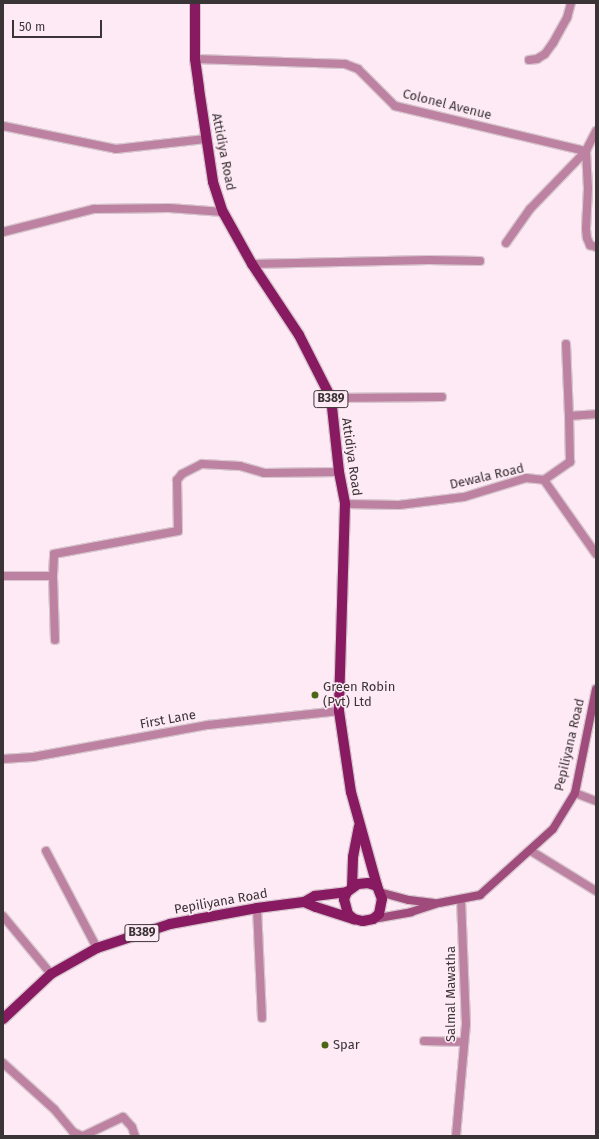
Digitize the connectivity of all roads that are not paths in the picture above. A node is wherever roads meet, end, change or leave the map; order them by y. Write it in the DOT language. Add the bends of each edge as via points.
graph roads {
  1 [pos="196,3"];
  2 [pos="571,3"];
  3 [pos="195,59"];
  4 [pos="529,60"];
  5 [pos="3,126"];
  6 [pos="596,131"];
  7 [pos="206,139"];
  8 [pos="586,151"];
  9 [pos="223,212"];
  10 [pos="3,232"];
  11 [pos="506,243"];
  12 [pos="596,247"];
  13 [pos="480,261"];
  14 [pos="252,264"];
  15 [pos="566,344"];
  16 [pos="442,397"];
  17 [pos="330,398"];
  18 [pos="596,414"];
  19 [pos="569,416"];
  20 [pos="339,472"];
  21 [pos="544,480"];
  22 [pos="345,504"];
  23 [pos="596,554"];
  24 [pos="3,576"];
  25 [pos="53,576"];
  26 [pos="55,640"];
  27 [pos="596,689"];
  28 [pos="339,711"];
  29 [pos="3,760"];
  30 [pos="575,793"];
  31 [pos="596,801"];
  32 [pos="360,825"];
  33 [pos="46,851"];
  34 [pos="531,851"];
  35 [pos="350,889"];
  36 [pos="378,889"];
  37 [pos="596,890"];
  38 [pos="461,899"];
  39 [pos="304,902"];
  40 [pos="438,903"];
  41 [pos="257,908"];
  42 [pos="3,916"];
  43 [pos="354,919"];
  44 [pos="372,919"];
  45 [pos="97,948"];
  46 [pos="51,974"];
  47 [pos="262,1018"];
  48 [pos="3,1019"];
  49 [pos="424,1041"];
  50 [pos="464,1042"];
  51 [pos="3,1062"];
  52 [pos="82,1136"];
  53 [pos="136,1136"];
  54 [pos="456,1136"];
  1 -- 3 [label="main road, Attidiya Road / B389"];
  2 -- 4 [label="street" via="567,18 546,54"];
  3 -- 7 [label="main road, Attidiya Road / B389"];
  3 -- 8 [label="street, Colonel Avenue" via="345,64 358,69 395,106"];
  5 -- 7 [label="street" via="116,149"];
  6 -- 8 [label="street"];
  7 -- 9 [label="main road, Attidiya Road / B389" via="213,182"];
  8 -- 11 [label="street" via="530,209"];
  8 -- 12 [label="street" via="586,238 590,245"];
  9 -- 10 [label="street" via="169,208 94,209"];
  9 -- 14 [label="main road, Attidiya Road / B389"];
  13 -- 14 [label="street"];
  14 -- 17 [label="main road, Attidiya Road / B389" via="299,335"];
  15 -- 19 [label="street"];
  16 -- 17 [label="street"];
  17 -- 20 [label="main road, Attidiya Road / B389"];
  18 -- 19 [label="street"];
  19 -- 21 [label="street" via="570,462"];
  20 -- 22 [label="main road, Attidiya Road / B389"];
  20 -- 25 [label="street" via="264,473 240,466 202,464 182,474 177,480 178,531 54,554"];
  21 -- 22 [label="street, Dewala Road" via="526,478 464,497 399,505"];
  21 -- 23 [label="street, Dewala Road"];
  22 -- 28 [label="main road, Attidiya Road / B389"];
  24 -- 25 [label="street"];
  25 -- 26 [label="street"];
  27 -- 30 [label="main road, Pepiliyana Road"];
  28 -- 29 [label="street, First Lane" via="208,725 33,757"];
  28 -- 32 [label="main road, Attidiya Road / B389" via="351,792"];
  30 -- 31 [label="street"];
  30 -- 34 [label="main road, Pepiliyana Road" via="553,829"];
  32 -- 35 [label="main road, B389"];
  32 -- 36 [label="main road, B389"];
  33 -- 45 [label="street"];
  34 -- 37 [label="street"];
  34 -- 38 [label="main road, Pepiliyana Road" via="480,895"];
  35 -- 36 [label="main road" via="358,884 368,884"];
  35 -- 39 [label="main road, B389" via="315,896"];
  35 -- 43 [label="main road" via="344,899 348,914"];
  36 -- 40 [label="main road" via="409,900"];
  36 -- 44 [label="main road" via="382,899 379,914"];
  38 -- 40 [label="main road, Pepiliyana Road"];
  38 -- 50 [label="street, Salmal Mawatha" via="466,1024"];
  39 -- 41 [label="main road, Pepiliyana Road / B389"];
  39 -- 43 [label="main road, B389"];
  40 -- 44 [label="main road" via="411,912"];
  41 -- 45 [label="main road, Pepiliyana Road / B389" via="170,924"];
  41 -- 47 [label="street"];
  42 -- 46 [label="street"];
  43 -- 44 [label="main road"];
  45 -- 46 [label="main road, Pepiliyana Road / B389"];
  46 -- 48 [label="main road, Pepiliyana Road / B389"];
  49 -- 50 [label="street"];
  50 -- 54 [label="street, Salmal Mawatha"];
  51 -- 52 [label="street" via="54,1109 73,1132"];
  52 -- 53 [label="street" via="123,1117 132,1126"];
}
